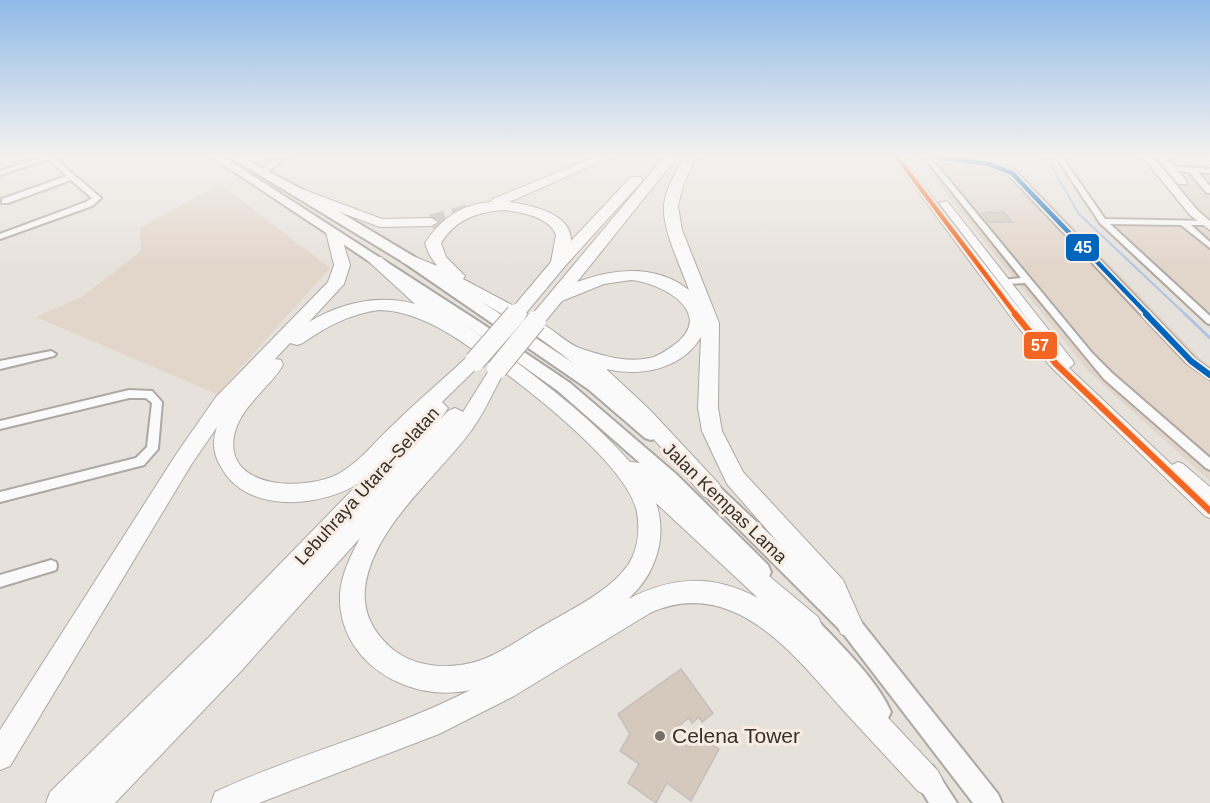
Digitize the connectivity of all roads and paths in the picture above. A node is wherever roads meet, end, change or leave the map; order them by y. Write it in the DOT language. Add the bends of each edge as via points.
graph roads {
  1 [pos="22,194"];
  2 [pos="92,194"];
  3 [pos="275,194"];
  4 [pos="303,194"];
  5 [pos="305,194"];
  6 [pos="516,194"];
  7 [pos="623,194"];
  8 [pos="640,194"];
  9 [pos="674,194"];
  10 [pos="926,194"];
  11 [pos="935,194"];
  12 [pos="957,194"];
  13 [pos="1033,194"];
  14 [pos="1085,194"];
  15 [pos="1183,194"];
  16 [pos="1190,194"];
  17 [pos="4,201"];
  18 [pos="498,202"];
  19 [pos="1103,221"];
  20 [pos="431,222"];
  21 [pos="1209,222"];
  22 [pos="1184,224"];
  23 [pos="333,232"];
  24 [pos="0,237"];
  25 [pos="1210,246"];
  26 [pos="408,259"];
  27 [pos="375,260"];
  28 [pos="559,263"];
  29 [pos="1027,280"];
  30 [pos="465,285"];
  31 [pos="1004,289"];
  32 [pos="556,297"];
  33 [pos="1210,321"];
  34 [pos="463,334"];
  35 [pos="568,349"];
  36 [pos="51,354"];
  37 [pos="0,365"];
  38 [pos="486,365"];
  39 [pos="1210,375"];
  40 [pos="552,399"];
  41 [pos="0,425"];
  42 [pos="1210,465"];
  43 [pos="711,490"];
  44 [pos="0,496"];
  45 [pos="1209,507"];
  46 [pos="51,567"];
  47 [pos="0,581"];
  48 [pos="850,625"];
  49 [pos="809,626"];
  50 [pos="0,756"];
  51 [pos="928,781"];
  52 [pos="61,803"];
  53 [pos="94,803"];
  54 [pos="226,803"];
  55 [pos="944,803"];
  56 [pos="989,803"];
  1 -- 17 [label="street"];
  2 -- 24 [label="street" via="95,200"];
  3 -- 23 [label="main road, Jalan Kempas Lama"];
  4 -- 26 [label="main road, Jalan Kempas Lama"];
  5 -- 20 [label="highway" via="380,223"];
  6 -- 18 [label="highway"];
  7 -- 28 [label="highway, Lebuhraya Utara–Selatan"];
  8 -- 32 [label="highway, Lebuhraya Utara–Selatan"];
  9 -- 48 [label="highway" via="671,206 675,230 710,323 708,408 712,431 735,478 834,588"];
  10 -- 31 [label="street" via="980,266"];
  11 -- 31 [label="street"];
  12 -- 29 [label="street"];
  13 -- 39 [label="street" via="1191,361"];
  14 -- 19 [label="street"];
  15 -- 21 [label="main road"];
  16 -- 21 [label="main road"];
  19 -- 22 [label="street"];
  19 -- 33 [label="street"];
  21 -- 22 [label="street"];
  22 -- 25 [label="street"];
  23 -- 27 [label="main road, Jalan Kempas Lama"];
  23 -- 50 [label="highway" via="342,265 336,284 217,410"];
  26 -- 30 [label="highway"];
  26 -- 43 [label="main road, Jalan Kempas Lama" via="594,385"];
  27 -- 34 [label="highway"];
  27 -- 49 [label="main road, Jalan Kempas Lama" via="564,387 670,479"];
  28 -- 30 [label="highway" via="564,235 559,225 544,215 508,207 472,210 446,224 433,243 442,264"];
  28 -- 38 [label="highway, Lebuhraya Utara–Selatan, bridge" via="518,312"];
  29 -- 31 [label="street"];
  29 -- 42 [label="street" via="1108,376"];
  30 -- 35 [label="highway"];
  31 -- 45 [label="street" via="1077,374"];
  32 -- 35 [label="highway" via="596,279 645,276 684,294 697,318 696,330 680,351 646,365 612,365"];
  32 -- 38 [label="highway, Lebuhraya Utara–Selatan, bridge" via="536,321"];
  34 -- 38 [label="highway" via="414,310 393,306 354,308 315,325 296,339 235,414 224,436 225,454 232,470 247,483 286,493 339,483 378,456 411,420"];
  34 -- 40 [label="highway"];
  35 -- 43 [label="highway" via="654,425"];
  36 -- 37 [label="street"];
  38 -- 40 [label="highway" via="465,423 372,536 360,557 352,601 355,618 377,657 400,671 423,678 449,679 474,676 498,667 616,596 635,575 650,532 642,495 617,461"];
  38 -- 52 [label="highway, Lebuhraya Utara–Selatan"];
  38 -- 53 [label="highway, Lebuhraya Utara–Selatan" via="293,596"];
  40 -- 49 [label="highway"];
  41 -- 44 [label="street" via="129,394 148,394 158,402 152,449 140,462"];
  43 -- 48 [label="main road, Jalan Kempas Lama"];
  46 -- 47 [label="street"];
  48 -- 56 [label="main road, Jalan Kempas Lama"];
  49 -- 51 [label="main road, Jalan Kempas Lama" via="856,681"];
  51 -- 54 [label="highway" via="816,659 773,621 755,608 721,595 687,592 663,596 639,607 454,712"];
  51 -- 55 [label="main road, Jalan Kempas Lama"];
}
